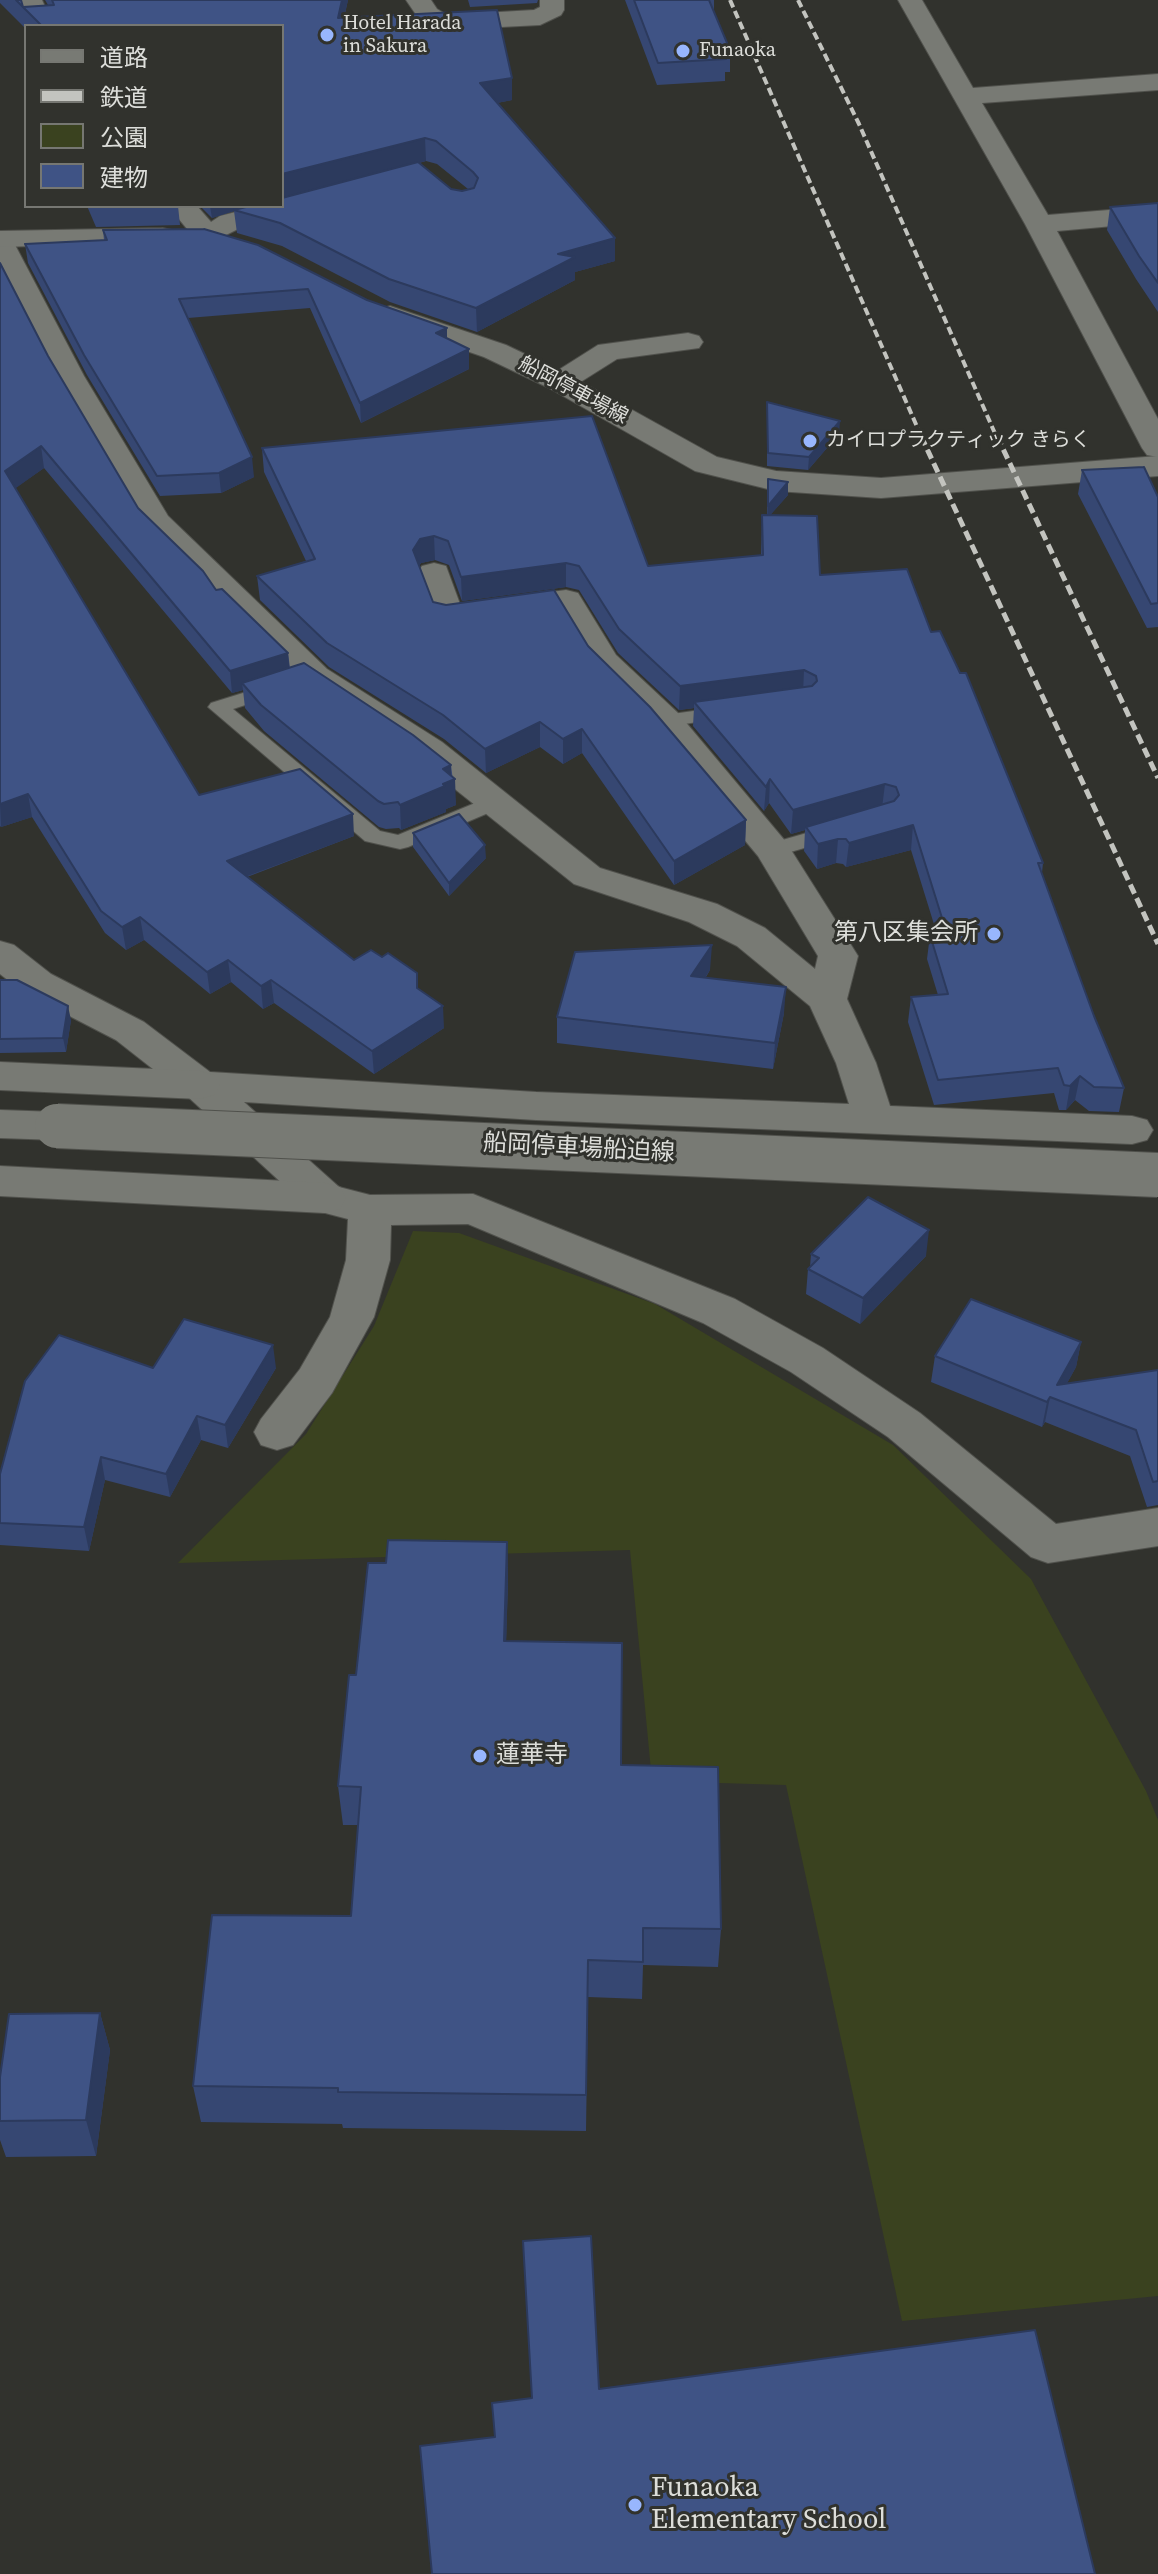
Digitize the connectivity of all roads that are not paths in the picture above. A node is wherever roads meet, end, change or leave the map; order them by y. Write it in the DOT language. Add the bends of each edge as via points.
graph roads {
  1 [pos="30,0"];
  2 [pos="418,0"];
  3 [pos="552,0"];
  4 [pos="910,0"];
  5 [pos="40,24"];
  6 [pos="1158,82"];
  7 [pos="966,96"];
  8 [pos="320,199"];
  9 [pos="184,208"];
  10 [pos="1158,214"];
  11 [pos="1039,224"];
  12 [pos="208,236"];
  13 [pos="0,241"];
  14 [pos="246,247"];
  15 [pos="365,304"];
  16 [pos="688,342"];
  17 [pos="560,382"];
  18 [pos="1158,448"];
  19 [pos="1158,466"];
  20 [pos="434,573"];
  21 [pos="315,676"];
  22 [pos="757,709"];
  23 [pos="665,721"];
  24 [pos="492,803"];
  25 [pos="855,826"];
  26 [pos="773,850"];
  27 [pos="0,954"];
  28 [pos="827,999"];
  29 [pos="0,1076"];
  30 [pos="200,1085"];
  31 [pos="874,1119"];
  32 [pos="0,1124"];
  33 [pos="1132,1130"];
  34 [pos="1158,1175"];
  35 [pos="0,1181"];
  36 [pos="325,1198"];
  37 [pos="370,1210"];
  38 [pos="277,1432"];
  39 [pos="1158,1527"];
  1 -- 5 [label="street"];
  2 -- 3 [label="street" via="442,22 469,23 540,17 552,10"];
  4 -- 7 [label="street"];
  6 -- 7 [label="street"];
  7 -- 11 [label="street"];
  8 -- 12 [label="street" via="230,222"];
  9 -- 12 [label="street"];
  10 -- 11 [label="street"];
  11 -- 18 [label="street"];
  12 -- 13 [label="street"];
  12 -- 14 [label="street"];
  13 -- 21 [label="street" via="69,376 155,521"];
  15 -- 17 [label="street, 船岡停車場線" via="495,351"];
  16 -- 17 [label="street" via="609,351"];
  17 -- 19 [label="street, 船岡停車場線" via="706,464 776,481 881,488"];
  20 -- 23 [label="street" via="447,616 566,600 602,661"];
  21 -- 24 [label="street" via="429,750"];
  21 -- 24 [label="lane" via="218,707 373,836 400,842"];
  22 -- 23 [label="lane"];
  23 -- 26 [label="street"];
  24 -- 28 [label="street" via="587,876 703,913 751,937"];
  25 -- 26 [label="lane"];
  26 -- 28 [label="street" via="838,956"];
  27 -- 30 [label="street" via="37,983 130,1031"];
  28 -- 31 [label="street"];
  29 -- 30 [label="street"];
  30 -- 31 [label="street" via="536,1106"];
  30 -- 36 [label="street"];
  31 -- 33 [label="street"];
  32 -- 34 [label="street, 船岡停車場船迫線, bridge"];
  35 -- 36 [label="street"];
  36 -- 37 [label="street"];
  37 -- 38 [label="street" via="368,1260 352,1317 316,1381"];
  37 -- 39 [label="street" via="473,1209 719,1311 807,1360 904,1425 1048,1544"];
}
